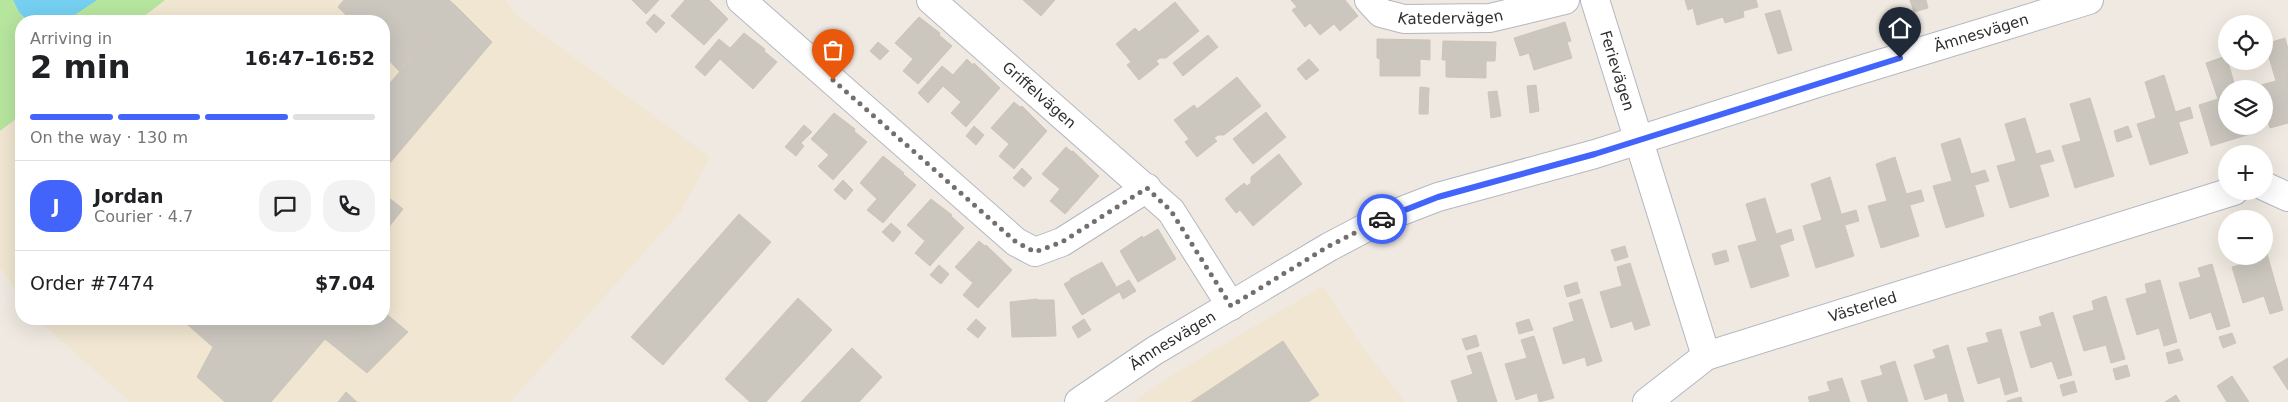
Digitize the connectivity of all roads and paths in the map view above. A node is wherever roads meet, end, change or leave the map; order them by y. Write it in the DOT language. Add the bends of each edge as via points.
graph roads {
  1 [pos="741,0"];
  2 [pos="931,0"];
  3 [pos="1369,0"];
  4 [pos="1565,0"];
  5 [pos="1595,0"];
  6 [pos="2089,0"];
  7 [pos="1639,140"];
  8 [pos="1147,188"];
  9 [pos="2273,190"];
  10 [pos="2218,196"];
  11 [pos="2288,197"];
  12 [pos="1231,306"];
  13 [pos="1706,356"];
  14 [pos="1079,402"];
  15 [pos="1647,402"];
  1 -- 8 [label="street" via="1016,242 1035,252 1062,242"];
  2 -- 8 [label="street, Griffelvägen"];
  3 -- 4 [label="street, Katedervägen" via="1381,13 1404,19 1490,18"];
  5 -- 7 [label="street, Ferievägen"];
  6 -- 7 [label="street, Ämnesvägen"];
  7 -- 12 [label="street, Ämnesvägen" via="1438,197 1386,216 1329,246"];
  7 -- 13 [label="street"];
  8 -- 12 [label="street, Griffelvägen" via="1171,211"];
  9 -- 11 [label="street"];
  10 -- 13 [label="street, Västerled"];
  12 -- 14 [label="street, Ämnesvägen" via="1154,351"];
  13 -- 15 [label="street"];
}
